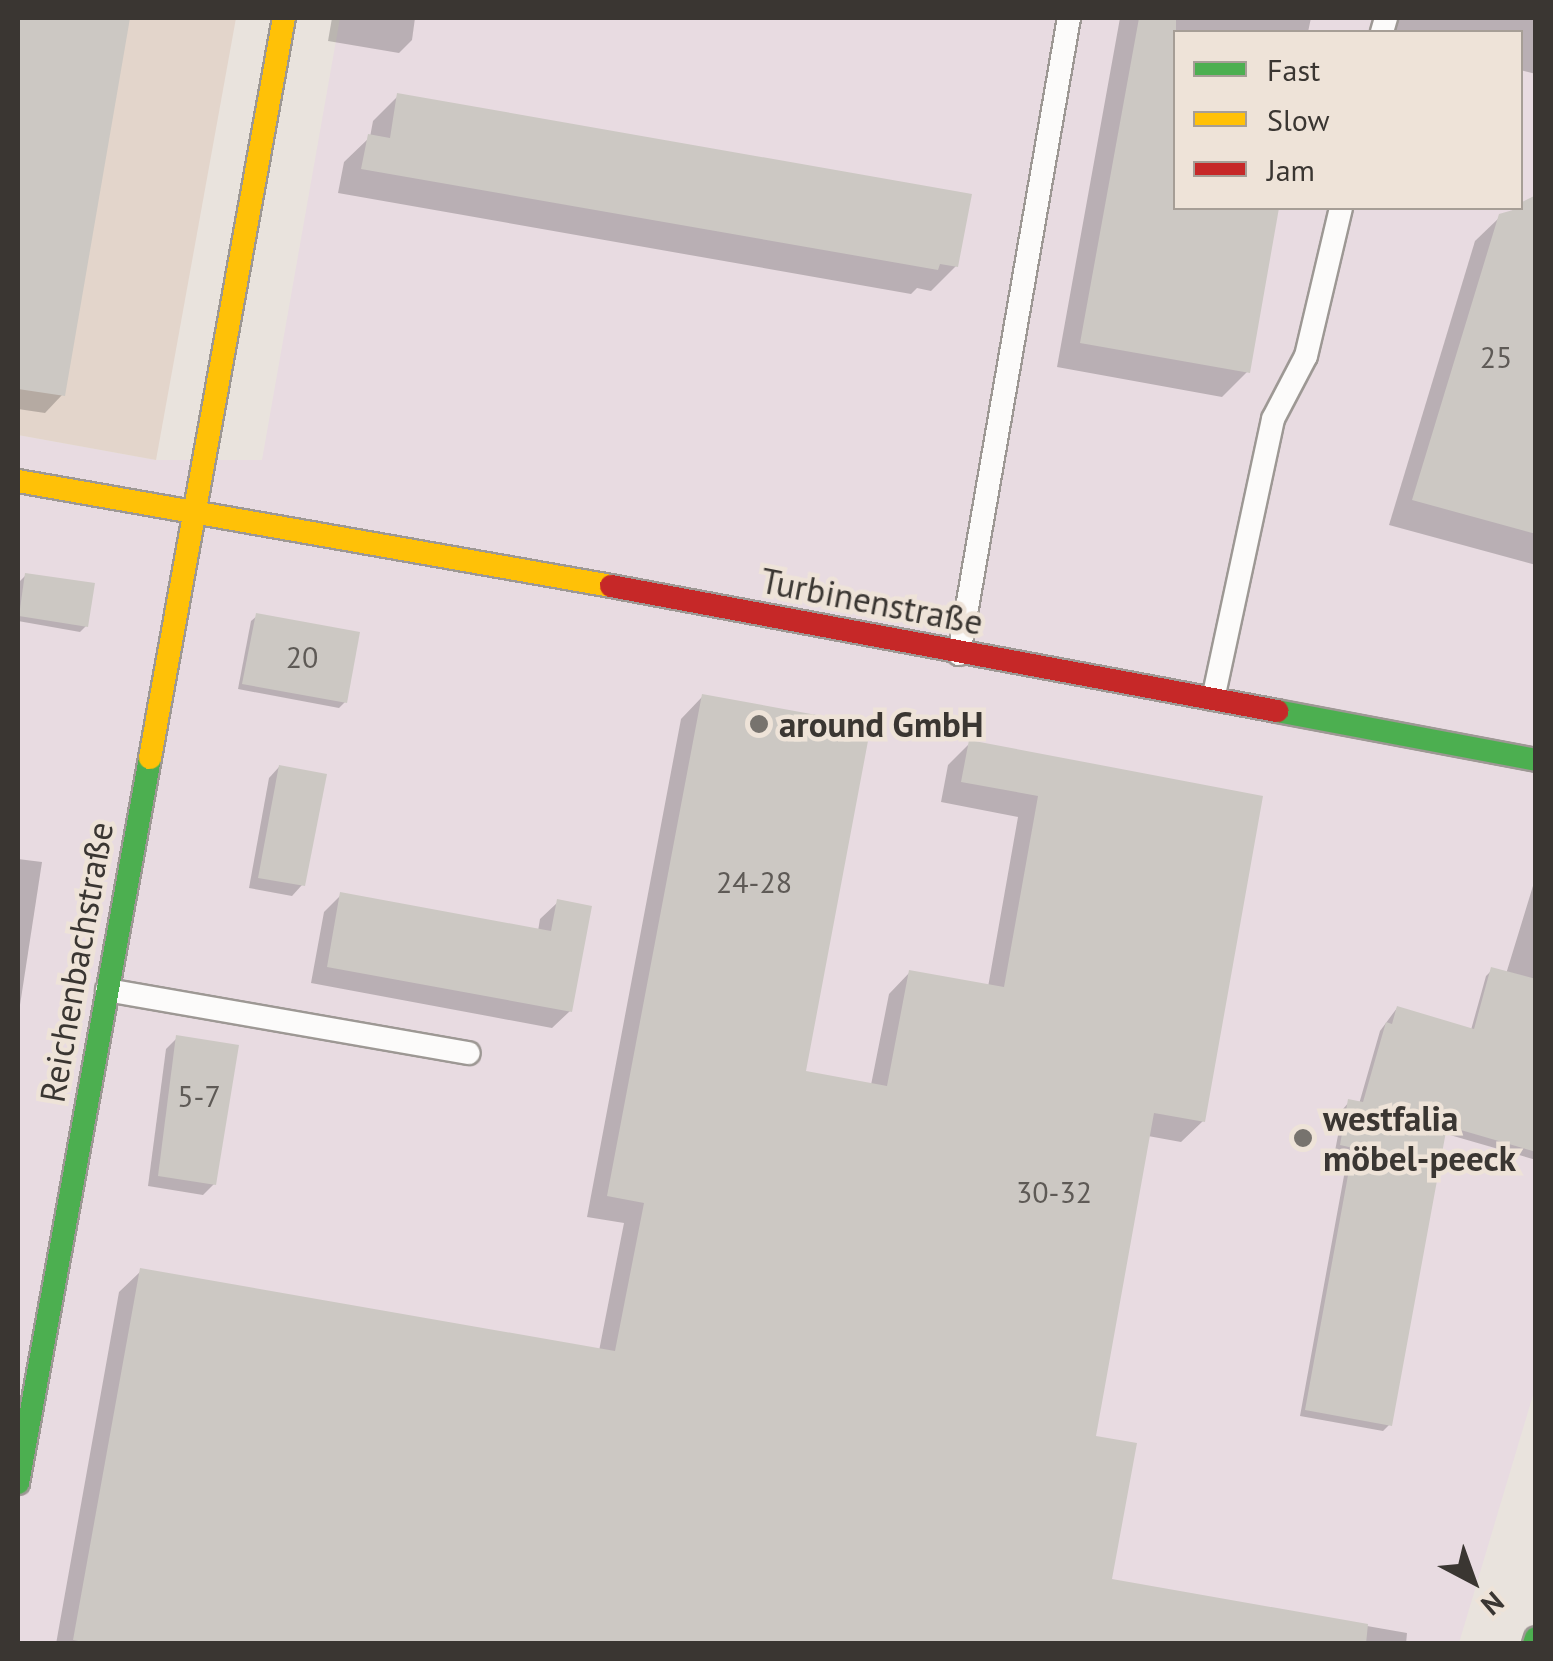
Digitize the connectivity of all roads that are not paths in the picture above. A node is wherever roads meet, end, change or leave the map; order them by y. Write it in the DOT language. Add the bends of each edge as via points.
graph roads {
  1 [pos="284,18"];
  2 [pos="1069,18"];
  3 [pos="1341,210"];
  4 [pos="18,481"];
  5 [pos="194,512"];
  6 [pos="960,654"];
  7 [pos="1213,699"];
  8 [pos="1536,760"];
  9 [pos="107,990"];
  10 [pos="468,1053"];
  11 [pos="18,1484"];
  1 -- 5 [label="street"];
  2 -- 6 [label="lane"];
  3 -- 7 [label="lane" via="1306,356 1273,419"];
  4 -- 5 [label="street, Turbinenstraße"];
  5 -- 6 [label="street, Turbinenstraße"];
  5 -- 9 [label="street, Reichenbachstraße"];
  6 -- 7 [label="street, Turbinenstraße"];
  7 -- 8 [label="street, Turbinenstraße"];
  9 -- 10 [label="lane"];
  9 -- 11 [label="street, Reichenbachstraße"];
}
